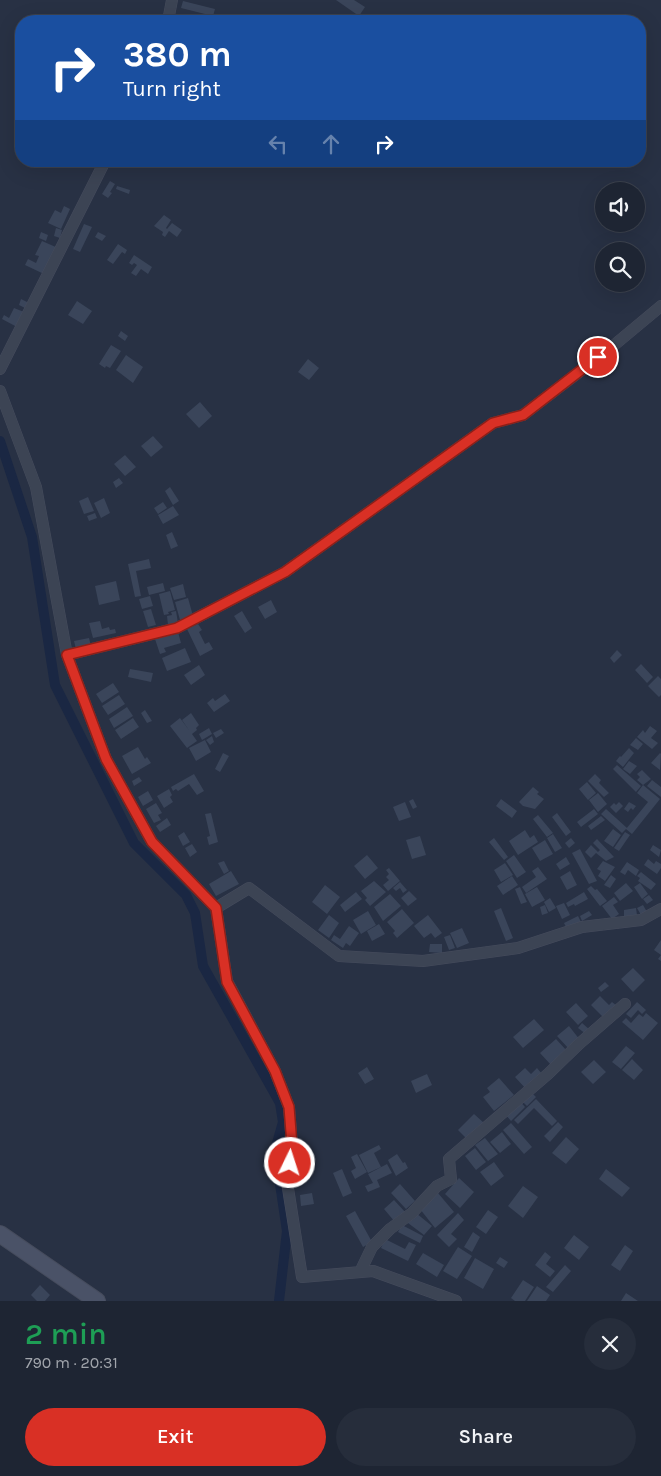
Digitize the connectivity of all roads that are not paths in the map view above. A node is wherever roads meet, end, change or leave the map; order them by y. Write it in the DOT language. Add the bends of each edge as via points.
graph roads {
  1 [pos="172,0"];
  2 [pos="169,15"];
  3 [pos="102,167"];
  4 [pos="661,306"];
  5 [pos="0,369"];
  6 [pos="0,391"];
  7 [pos="67,655"];
  8 [pos="216,908"];
  9 [pos="661,909"];
  10 [pos="625,1004"];
  11 [pos="0,1234"];
  12 [pos="360,1272"];
  13 [pos="97,1301"];
  14 [pos="456,1301"];
  1 -- 2 [label="street"];
  3 -- 5 [label="street"];
  4 -- 7 [label="street" via="523,415 493,423 285,572 177,628"];
  6 -- 7 [label="street" via="36,487"];
  7 -- 8 [label="street" via="106,759 152,842"];
  8 -- 9 [label="street" via="249,888 339,956 423,961 518,948 582,927 641,920"];
  8 -- 12 [label="street" via="227,982 275,1071 289,1107 292,1145 287,1182 302,1277"];
  10 -- 12 [label="street" via="449,1159 451,1178 438,1186 372,1247"];
  11 -- 13 [label="street"];
  12 -- 14 [label="street" via="373,1271"];
}
